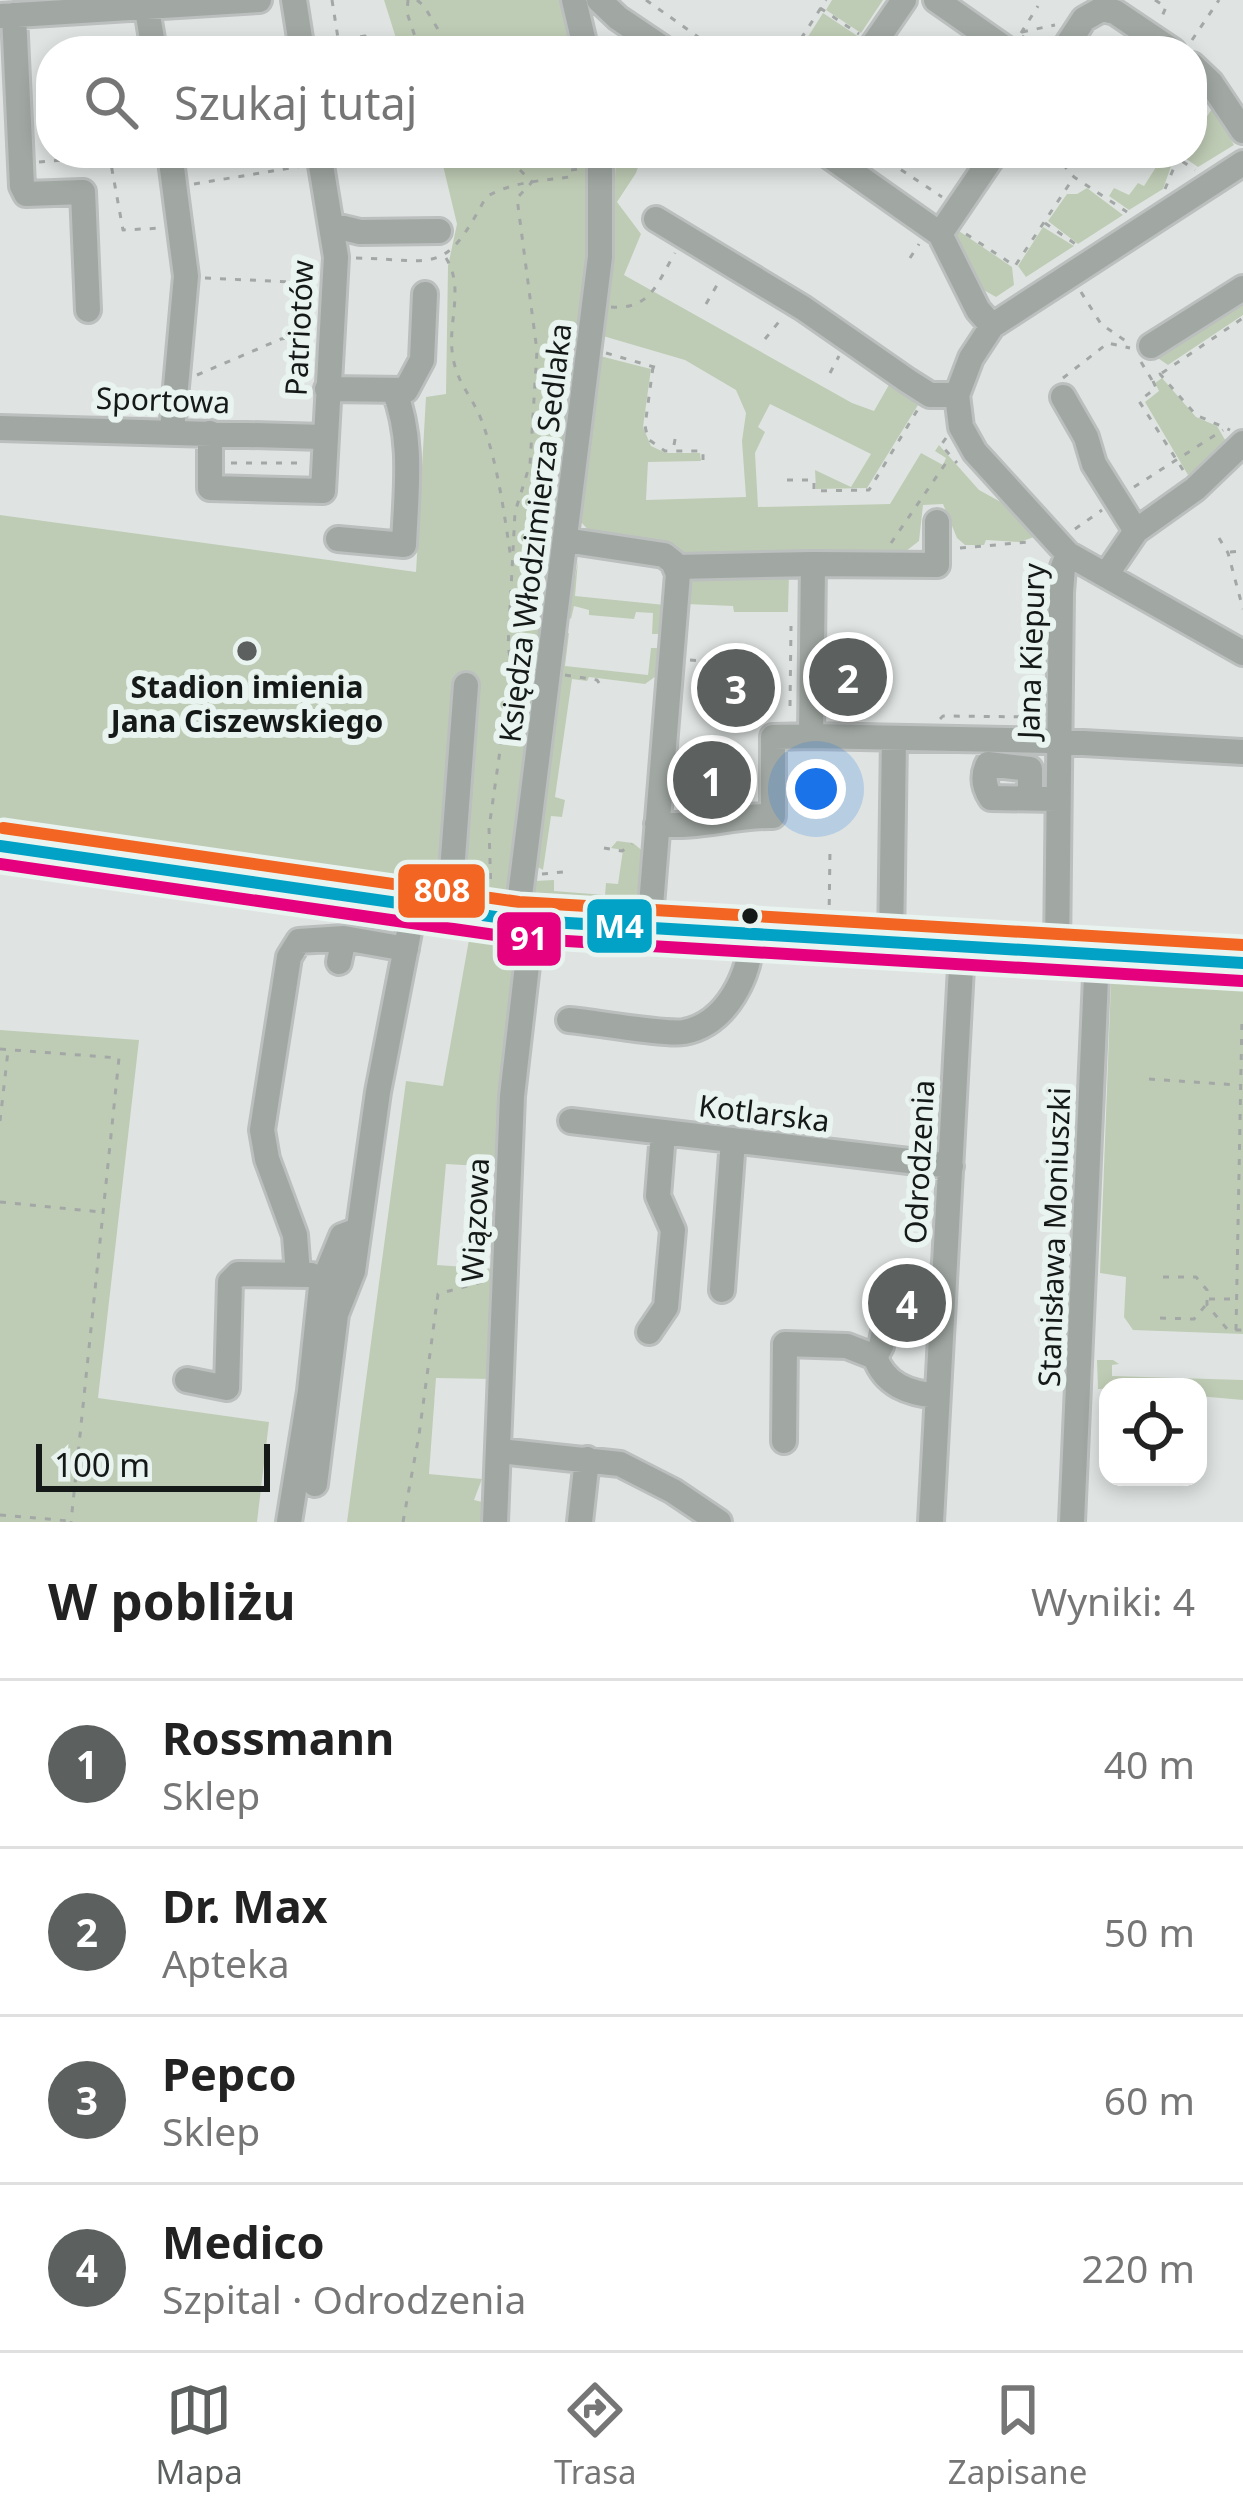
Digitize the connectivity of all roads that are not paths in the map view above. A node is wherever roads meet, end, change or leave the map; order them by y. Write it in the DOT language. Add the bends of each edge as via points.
graph roads {
  1 [pos="259,0"];
  2 [pos="294,0"];
  3 [pos="574,0"];
  4 [pos="599,0"];
  5 [pos="904,0"];
  6 [pos="936,0"];
  7 [pos="110,6"];
  8 [pos="147,8"];
  9 [pos="7,16"];
  10 [pos="152,36"];
  11 [pos="300,36"];
  12 [pos="582,36"];
  13 [pos="644,36"];
  14 [pos="879,36"];
  15 [pos="1011,36"];
  16 [pos="1073,36"];
  17 [pos="1151,36"];
  18 [pos="1207,79"];
  19 [pos="1243,131"];
  20 [pos="1243,163"];
  21 [pos="172,168"];
  22 [pos="322,168"];
  23 [pos="601,168"];
  24 [pos="849,168"];
  25 [pos="984,168"];
  26 [pos="656,219"];
  27 [pos="331,225"];
  28 [pos="944,228"];
  29 [pos="442,243"];
  30 [pos="1243,288"];
  31 [pos="425,294"];
  32 [pos="88,310"];
  33 [pos="992,326"];
  34 [pos="1147,352"];
  35 [pos="327,389"];
  36 [pos="394,390"];
  37 [pos="1064,400"];
  38 [pos="944,412"];
  39 [pos="0,428"];
  40 [pos="172,431"];
  41 [pos="210,433"];
  42 [pos="1233,436"];
  43 [pos="323,449"];
  44 [pos="1136,531"];
  45 [pos="937,535"];
  46 [pos="338,539"];
  47 [pos="565,540"];
  48 [pos="1066,546"];
  49 [pos="812,564"];
  50 [pos="676,567"];
  51 [pos="1106,575"];
  52 [pos="1243,653"];
  53 [pos="466,685"];
  54 [pos="811,736"];
  55 [pos="893,738"];
  56 [pos="1059,742"];
  57 [pos="1243,752"];
  58 [pos="1030,798"];
  59 [pos="1058,799"];
  60 [pos="657,824"];
  61 [pos="0,846"];
  62 [pos="413,906"];
  63 [pos="449,911"];
  64 [pos="525,921"];
  65 [pos="649,930"];
  66 [pos="751,935"];
  67 [pos="891,944"];
  68 [pos="406,949"];
  69 [pos="962,949"];
  70 [pos="1057,953"];
  71 [pos="1097,955"];
  72 [pos="1243,964"];
  73 [pos="568,1020"];
  74 [pos="571,1121"];
  75 [pos="663,1133"];
  76 [pos="734,1140"];
  77 [pos="951,1166"];
  78 [pos="358,1230"];
  79 [pos="298,1274"];
  80 [pos="325,1279"];
  81 [pos="722,1290"];
  82 [pos="889,1308"];
  83 [pos="650,1332"];
  84 [pos="875,1357"];
  85 [pos="187,1380"];
  86 [pos="937,1396"];
  87 [pos="784,1441"];
  88 [pos="500,1451"];
  89 [pos="587,1459"];
  90 [pos="315,1484"];
  91 [pos="289,1522"];
  92 [pos="495,1522"];
  93 [pos="580,1522"];
  94 [pos="718,1522"];
  95 [pos="931,1522"];
  96 [pos="1072,1522"];
  1 -- 8 [label="street"];
  2 -- 11 [label="street"];
  3 -- 12 [label="street"];
  4 -- 13 [label="street"];
  5 -- 14 [label="street"];
  6 -- 15 [label="street"];
  7 -- 8 [label="street"];
  7 -- 9 [label="street"];
  8 -- 10 [label="street"];
  9 -- 32 [label="street" via="26,194 83,192"];
  16 -- 17 [label="street" via="1096,10 1115,12"];
  18 -- 19 [label="street"];
  20 -- 33 [label="street"];
  21 -- 40 [label="street" via="186,276"];
  22 -- 27 [label="street, Patriotów"];
  23 -- 47 [label="street, Księdza Włodzimierza Sedlaka" via="600,257"];
  24 -- 28 [label="street"];
  25 -- 28 [label="street"];
  26 -- 38 [label="street" via="794,302 931,394"];
  27 -- 29 [label="street"];
  27 -- 35 [label="street, Patriotów"];
  28 -- 33 [label="street"];
  30 -- 34 [label="street"];
  31 -- 36 [label="street" via="422,360 406,390"];
  33 -- 38 [label="street"];
  35 -- 36 [label="street"];
  35 -- 43 [label="street, Patriotów"];
  36 -- 46 [label="street" via="408,442 404,545"];
  37 -- 44 [label="street"];
  38 -- 48 [label="street, Jana Kiepury"];
  39 -- 40 [label="street, Sportowa"];
  40 -- 41 [label="street, Sportowa"];
  41 -- 43 [label="street, Sportowa"];
  41 -- 43 [label="street" via="210,488 323,491"];
  42 -- 44 [label="street" via="1196,489"];
  44 -- 51 [label="street"];
  45 -- 49 [label="street" via="937,565"];
  47 -- 50 [label="street" via="653,552"];
  47 -- 64 [label="street, Księdza Włodzimierza Sedlaka"];
  48 -- 51 [label="street"];
  48 -- 56 [label="street, Jana Kiepury"];
  49 -- 50 [label="street"];
  49 -- 54 [label="street"];
  50 -- 60 [label="street"];
  51 -- 52 [label="street"];
  53 -- 63 [label="street"];
  54 -- 55 [label="street"];
  54 -- 60 [label="street" via="773,737 773,816"];
  55 -- 56 [label="street"];
  55 -- 67 [label="street"];
  56 -- 57 [label="street"];
  56 -- 59 [label="street, Jana Kiepury"];
  58 -- 59 [label="street"];
  59 -- 70 [label="street, Jana Kiepury"];
  60 -- 65 [label="street"];
  61 -- 62 [label="street"];
  62 -- 63 [label="street"];
  62 -- 68 [label="street"];
  63 -- 64 [label="street"];
  64 -- 65 [label="street"];
  64 -- 88 [label="street, Wiązowa"];
  65 -- 66 [label="street"];
  66 -- 67 [label="street"];
  66 -- 73 [label="street" via="742,982 707,1023 683,1032"];
  67 -- 69 [label="street"];
  68 -- 78 [label="street"];
  68 -- 79 [label="street" via="341,950 311,938 289,957 262,1130 295,1235"];
  69 -- 70 [label="street"];
  69 -- 77 [label="street, Odrodzenia"];
  70 -- 71 [label="street"];
  71 -- 72 [label="street"];
  71 -- 96 [label="street, Stanisława Moniuszki"];
  74 -- 75 [label="street, Kotlarska"];
  75 -- 76 [label="street, Kotlarska"];
  75 -- 83 [label="street" via="658,1196 673,1230 666,1307"];
  76 -- 77 [label="street, Kotlarska"];
  76 -- 81 [label="street"];
  77 -- 86 [label="street, Odrodzenia"];
  78 -- 80 [label="street" via="342,1236"];
  78 -- 90 [label="street" via="336,1314"];
  79 -- 80 [label="street"];
  79 -- 85 [label="street" via="238,1274 230,1282 227,1388"];
  80 -- 91 [label="street"];
  82 -- 84 [label="street"];
  84 -- 86 [label="street" via="881,1374 906,1391"];
  84 -- 87 [label="street" via="847,1346 785,1344"];
  86 -- 95 [label="street, Odrodzenia"];
  88 -- 89 [label="street"];
  88 -- 92 [label="street, Wiązowa"];
  89 -- 93 [label="street"];
  89 -- 94 [label="street" via="620,1464"];
}
